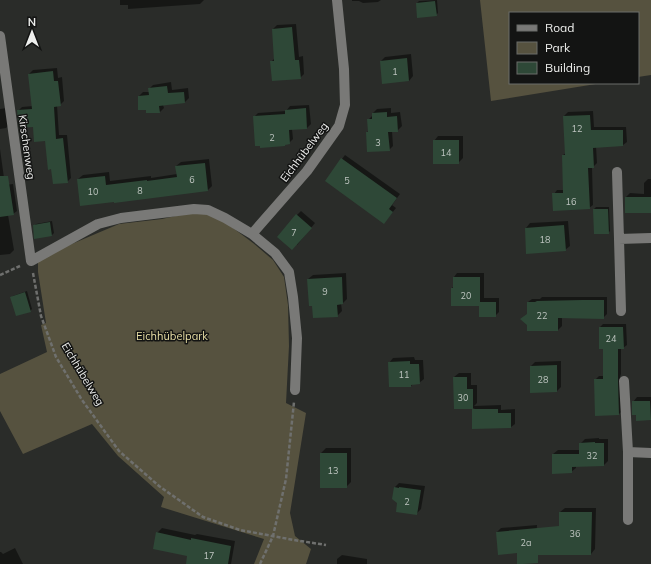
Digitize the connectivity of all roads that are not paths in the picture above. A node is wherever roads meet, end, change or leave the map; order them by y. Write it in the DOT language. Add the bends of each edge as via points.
graph roads {
  1 [pos="337,0"];
  2 [pos="0,36"];
  3 [pos="617,172"];
  4 [pos="252,234"];
  5 [pos="651,238"];
  6 [pos="619,239"];
  7 [pos="621,311"];
  8 [pos="624,381"];
  9 [pos="295,390"];
  10 [pos="628,452"];
  11 [pos="651,453"];
  12 [pos="628,520"];
  1 -- 4 [label="street, Eichhübelweg" via="346,105 339,126 307,171"];
  2 -- 4 [label="street, Kirschenweg" via="31,261 98,224 163,212 208,210"];
  3 -- 6 [label="street"];
  4 -- 9 [label="street" via="275,253 289,272 297,338"];
  5 -- 6 [label="street"];
  6 -- 7 [label="street"];
  8 -- 10 [label="street"];
  10 -- 11 [label="street"];
  10 -- 12 [label="street"];
}
